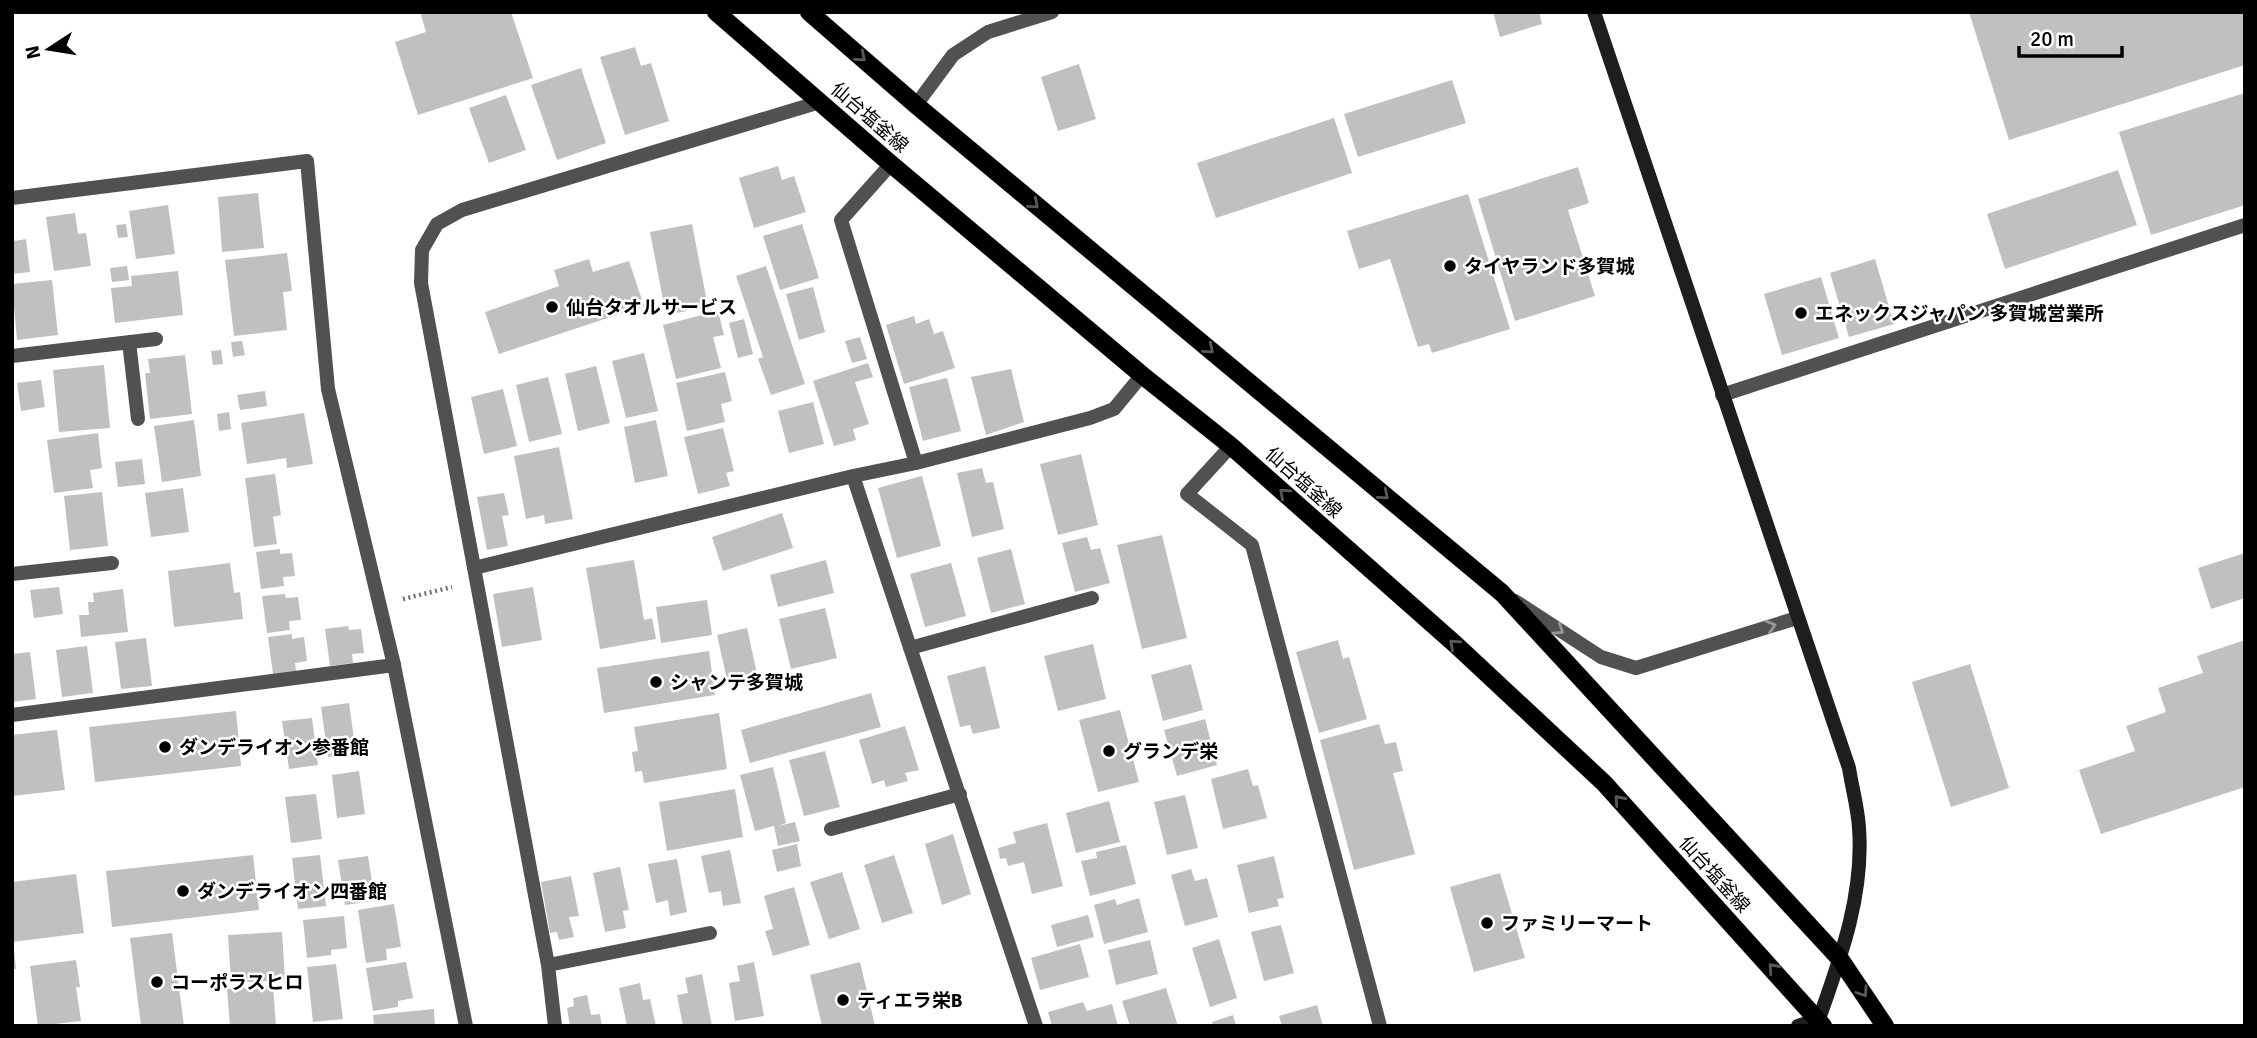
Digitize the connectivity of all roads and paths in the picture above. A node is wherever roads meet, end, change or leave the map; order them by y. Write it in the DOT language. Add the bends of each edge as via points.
graph roads {
  1 [pos="716,12"];
  2 [pos="809,12"];
  3 [pos="1052,12"];
  4 [pos="1594,12"];
  5 [pos="820,102"];
  6 [pos="916,105"];
  7 [pos="891,164"];
  8 [pos="12,198"];
  9 [pos="2245,225"];
  10 [pos="156,339"];
  11 [pos="129,342"];
  12 [pos="12,356"];
  13 [pos="1142,375"];
  14 [pos="1722,395"];
  15 [pos="138,419"];
  16 [pos="1231,446"];
  17 [pos="916,463"];
  18 [pos="853,476"];
  19 [pos="112,563"];
  20 [pos="474,568"];
  21 [pos="12,574"];
  22 [pos="457,586"];
  23 [pos="1502,593"];
  24 [pos="1092,598"];
  25 [pos="397,600"];
  26 [pos="1797,618"];
  27 [pos="910,648"];
  28 [pos="394,664"];
  29 [pos="12,715"];
  30 [pos="960,794"];
  31 [pos="831,829"];
  32 [pos="710,933"];
  33 [pos="1840,959"];
  34 [pos="548,965"];
  35 [pos="1821,1022"];
  36 [pos="466,1026"];
  37 [pos="555,1026"];
  38 [pos="1036,1026"];
  39 [pos="1380,1026"];
  40 [pos="1798,1026"];
  41 [pos="1885,1026"];
  1 -- 5 [label="main road, 仙台塩釜線"];
  2 -- 6 [label="main road, 仙台塩釜線, one-way"];
  3 -- 6 [label="street" via="988,32 953,55"];
  4 -- 14 [label="street"];
  5 -- 7 [label="main road, 仙台塩釜線"];
  5 -- 20 [label="street" via="462,210 437,224 422,250 421,283"];
  6 -- 23 [label="main road, 仙台塩釜線, one-way"];
  7 -- 13 [label="main road, 仙台塩釜線"];
  7 -- 17 [label="street" via="841,220"];
  8 -- 28 [label="street" via="307,161 328,388"];
  9 -- 14 [label="street"];
  10 -- 11 [label="street"];
  11 -- 12 [label="street"];
  11 -- 15 [label="street"];
  13 -- 16 [label="main road, 仙台塩釜線"];
  13 -- 17 [label="street" via="1114,409"];
  14 -- 26 [label="street"];
  35 -- 16 [label="main road, 仙台塩釜線, one-way" via="1604,783"];
  16 -- 39 [label="street" via="1186,494 1252,545"];
  17 -- 18 [label="street"];
  18 -- 20 [label="street"];
  18 -- 27 [label="street"];
  19 -- 21 [label="street"];
  20 -- 34 [label="street"];
  22 -- 25 [label="path"];
  23 -- 26 [label="street, one-way" via="1601,657 1636,668"];
  23 -- 33 [label="main road, 仙台塩釜線"];
  24 -- 27 [label="street"];
  26 -- 33 [label="street" via="1849,768 1859,828 1856,894"];
  27 -- 30 [label="street"];
  28 -- 29 [label="street"];
  28 -- 36 [label="street"];
  30 -- 31 [label="street"];
  30 -- 38 [label="street"];
  32 -- 34 [label="street"];
  33 -- 35 [label="street"];
  33 -- 41 [label="main road, 仙台塩釜線, one-way"];
  34 -- 37 [label="street"];
  35 -- 40 [label="street"];
}
